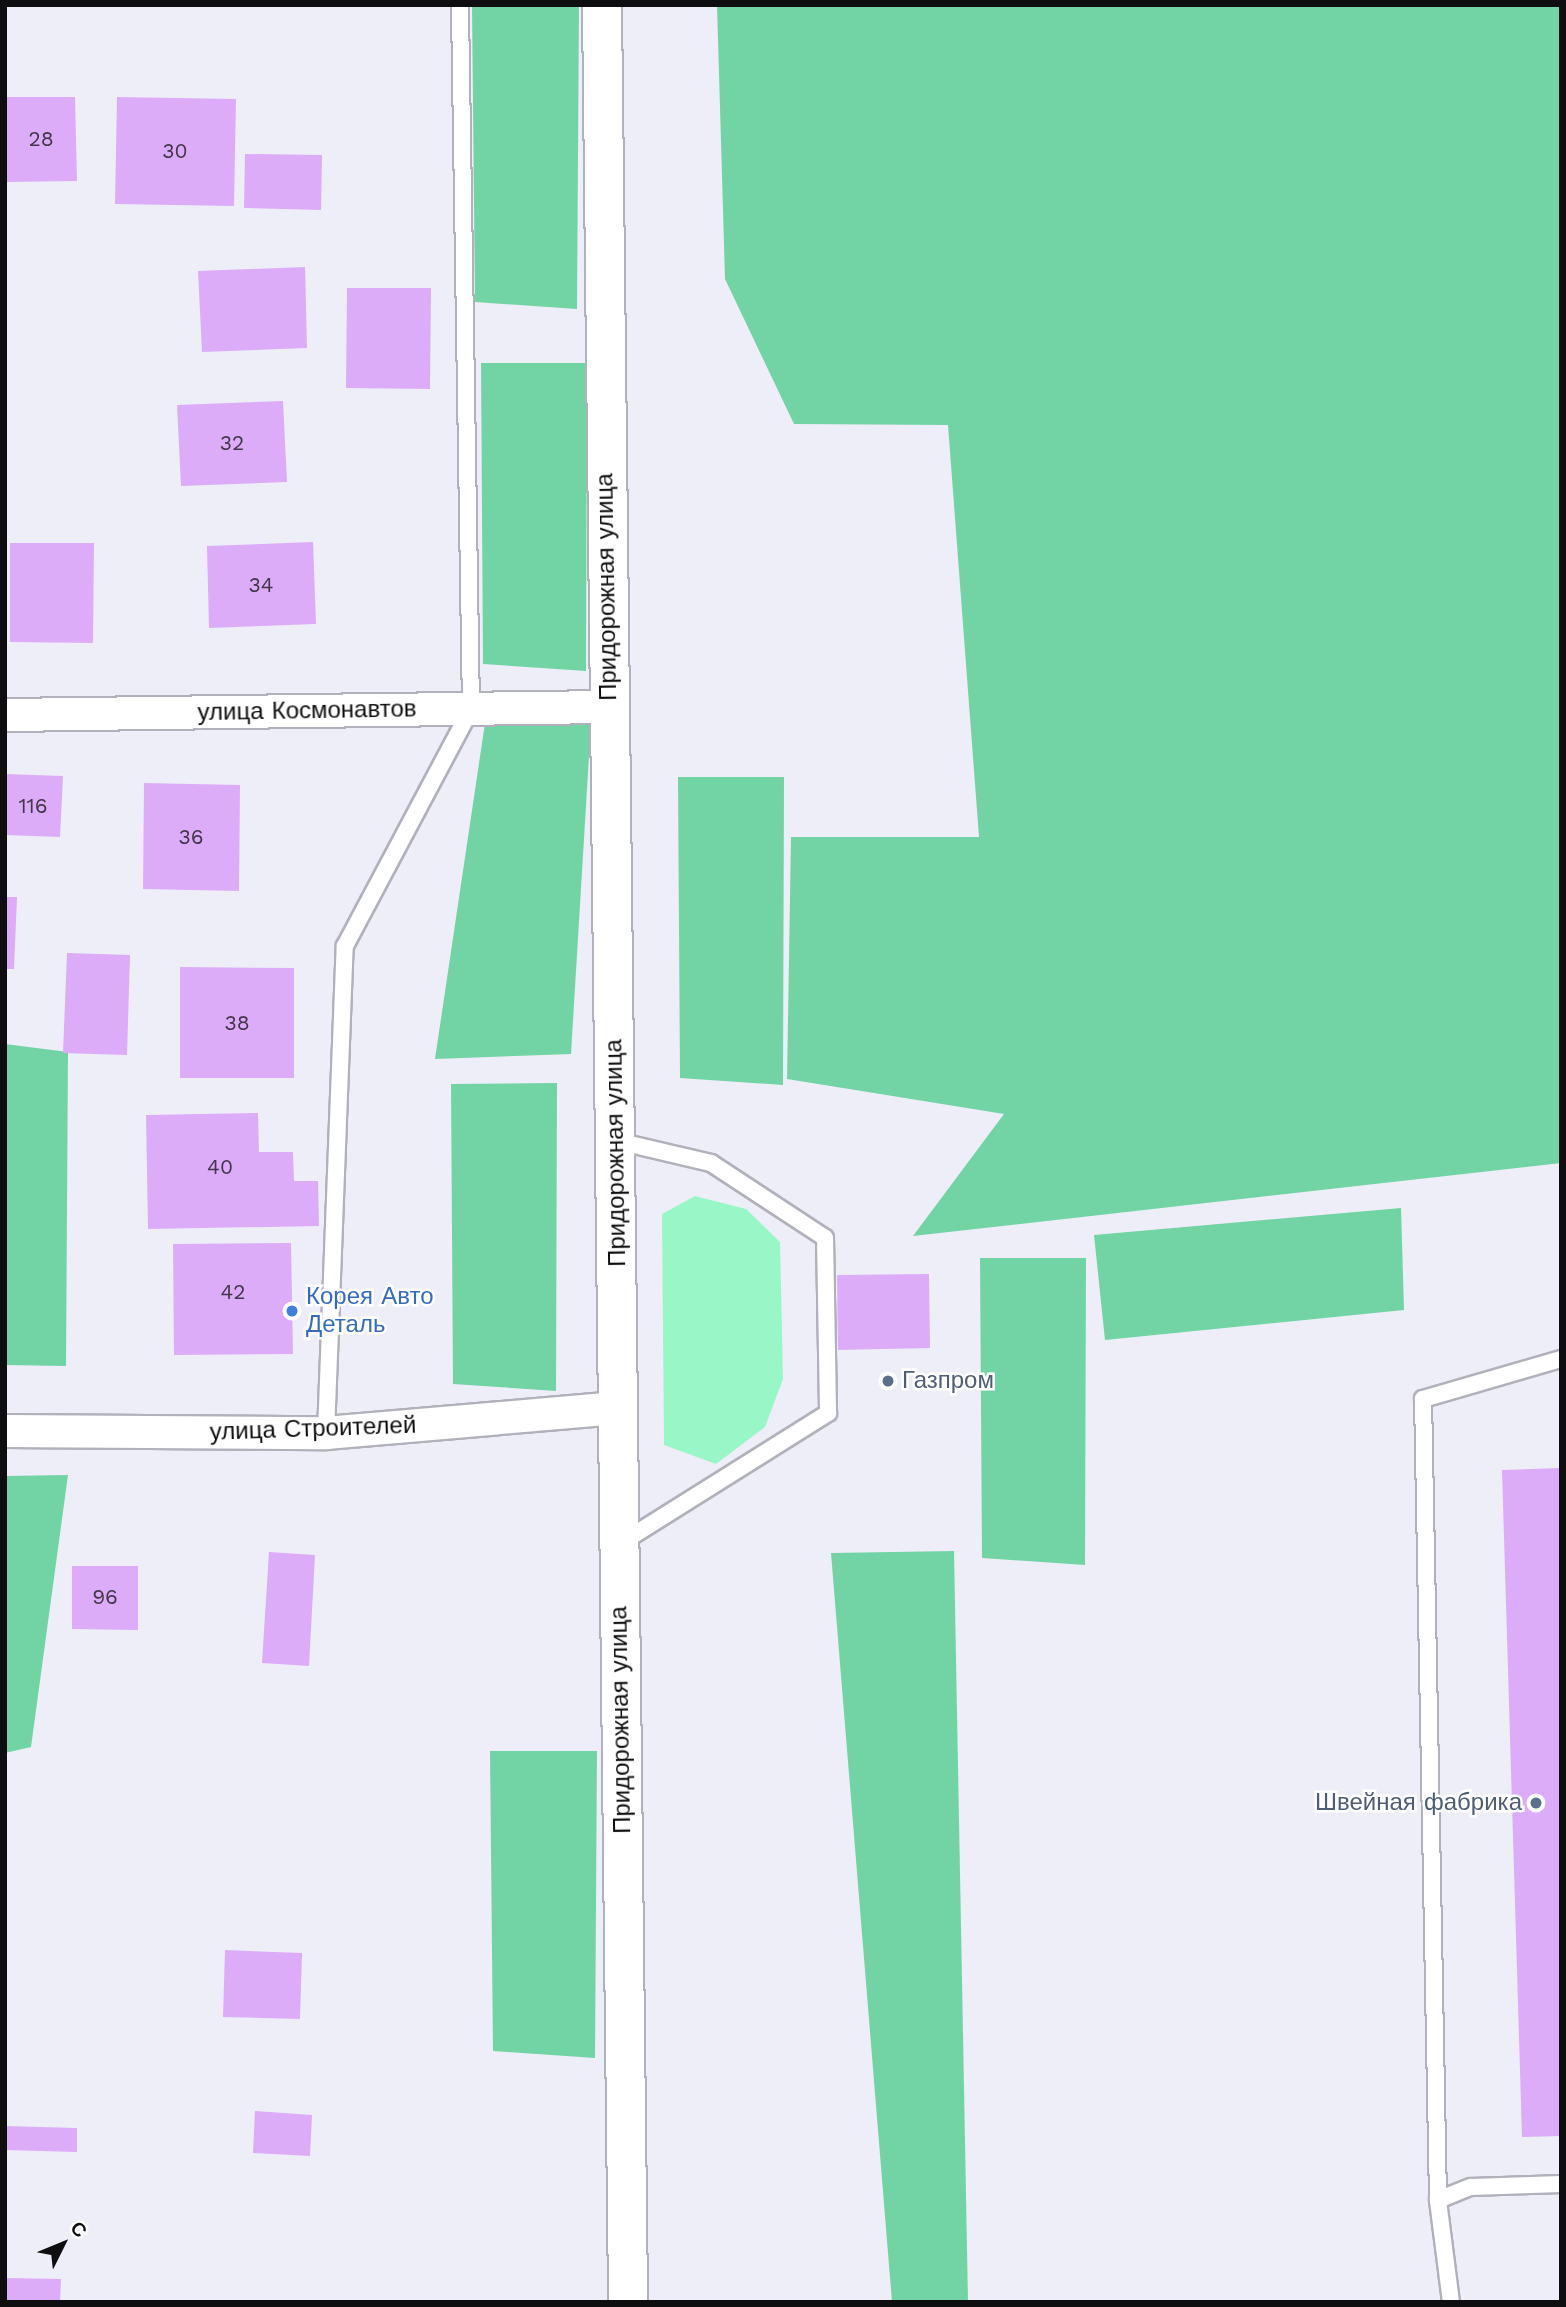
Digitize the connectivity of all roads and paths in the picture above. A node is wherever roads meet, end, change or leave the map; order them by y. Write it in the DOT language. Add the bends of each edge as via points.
graph roads {
  1 [pos="460,5"];
  2 [pos="602,5"];
  3 [pos="608,707"];
  4 [pos="471,709"];
  5 [pos="5,715"];
  6 [pos="617,1141"];
  7 [pos="1561,1359"];
  8 [pos="620,1408"];
  9 [pos="5,1432"];
  10 [pos="326,1433"];
  11 [pos="619,1544"];
  12 [pos="1561,2184"];
  13 [pos="1438,2200"];
  14 [pos="628,2302"];
  15 [pos="1451,2302"];
  1 -- 4 [label="lane"];
  2 -- 3 [label="main road, Придорожная улица"];
  3 -- 4 [label="street, улица Космонавтов"];
  3 -- 6 [label="main road, Придорожная улица"];
  4 -- 5 [label="street, улица Космонавтов"];
  4 -- 10 [label="lane" via="345,946"];
  6 -- 8 [label="main road, Придорожная улица"];
  6 -- 11 [label="lane" via="711,1163 825,1238 828,1413"];
  7 -- 13 [label="lane" via="1423,1399"];
  8 -- 10 [label="street, улица Строителей"];
  8 -- 11 [label="main road, Придорожная улица"];
  9 -- 10 [label="street, улица Строителей"];
  11 -- 14 [label="main road, Придорожная улица"];
  12 -- 13 [label="lane" via="1471,2187"];
  13 -- 15 [label="lane"];
}
